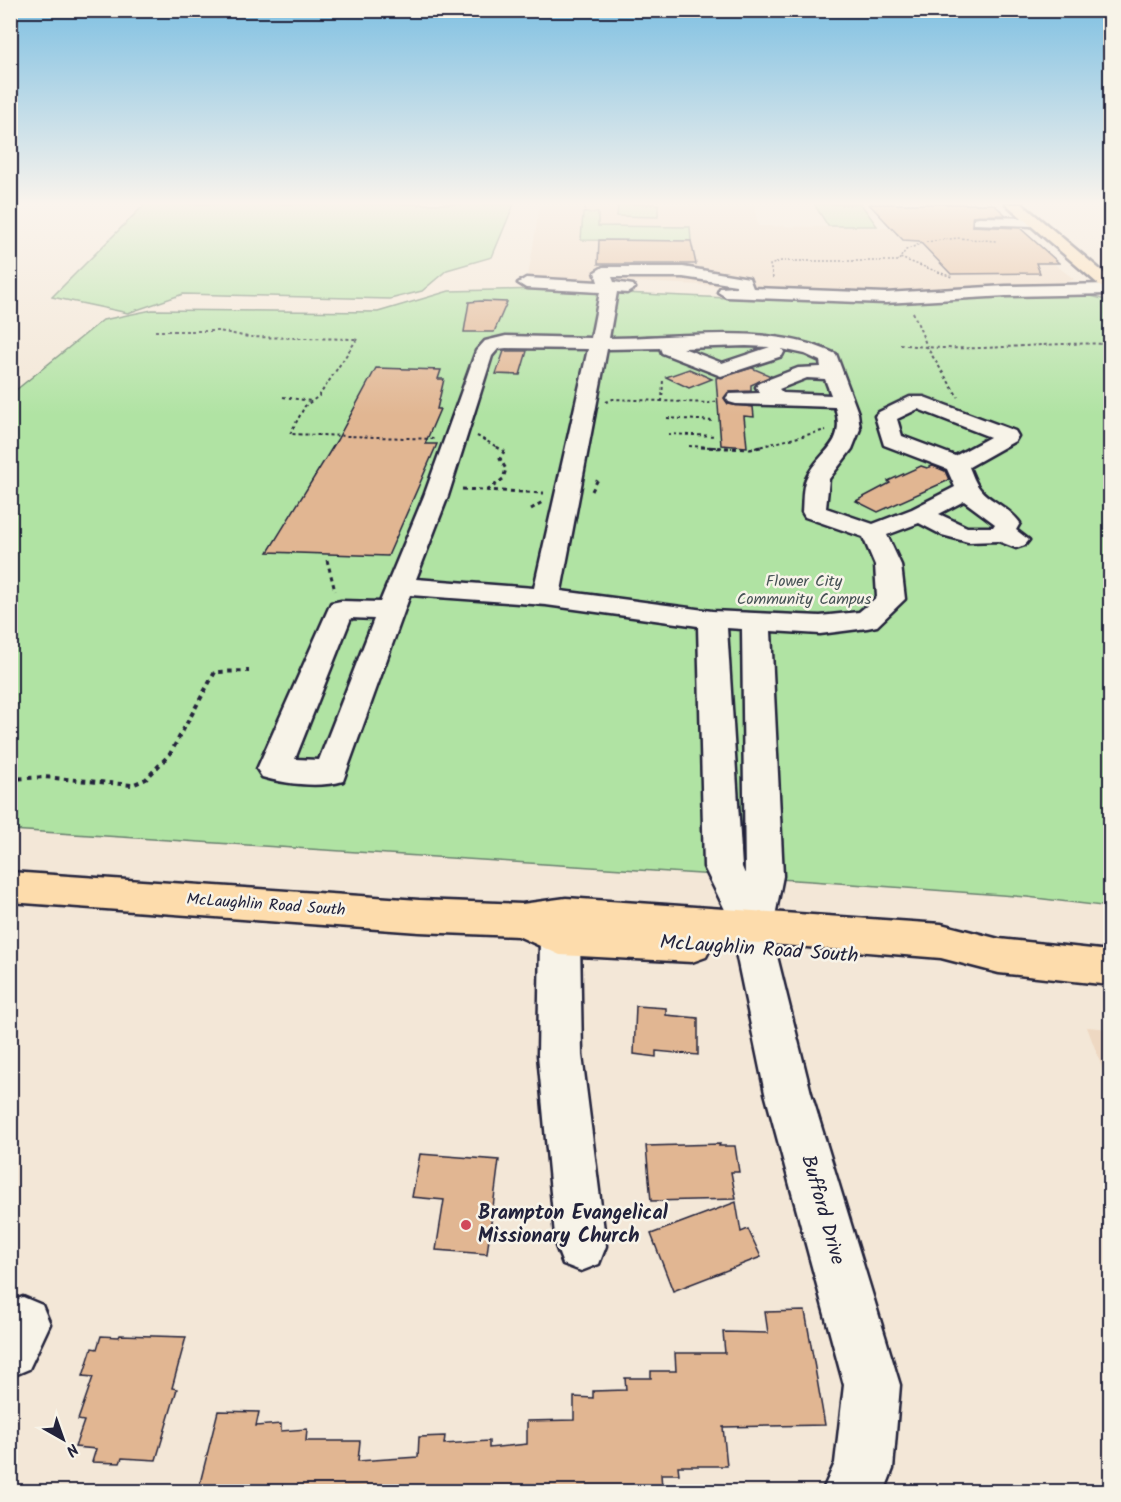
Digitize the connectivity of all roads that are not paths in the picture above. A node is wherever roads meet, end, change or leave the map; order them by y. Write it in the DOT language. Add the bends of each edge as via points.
graph roads {
  1 [pos="604,274"];
  2 [pos="697,274"];
  3 [pos="1094,274"];
  4 [pos="526,283"];
  5 [pos="607,287"];
  6 [pos="1110,288"];
  7 [pos="653,289"];
  8 [pos="688,290"];
  9 [pos="746,293"];
  10 [pos="778,342"];
  11 [pos="597,344"];
  12 [pos="656,344"];
  13 [pos="831,373"];
  14 [pos="736,398"];
  15 [pos="777,399"];
  16 [pos="842,401"];
  17 [pos="956,465"];
  18 [pos="965,491"];
  19 [pos="921,514"];
  20 [pos="873,532"];
  21 [pos="546,597"];
  22 [pos="395,598"];
  23 [pos="712,619"];
  24 [pos="756,622"];
  25 [pos="10,887"];
  26 [pos="541,929"];
  27 [pos="754,937"];
  28 [pos="1110,968"];
  29 [pos="581,1246"];
  30 [pos="852,1491"];
  1 -- 5 [label="street"];
  2 -- 9 [label="street" via="743,281"];
  3 -- 6 [label="main road"];
  4 -- 5 [label="street"];
  5 -- 7 [label="street"];
  5 -- 11 [label="street" via="609,293"];
  6 -- 9 [label="street" via="868,298"];
  8 -- 9 [label="street"];
  10 -- 12 [label="street"];
  10 -- 12 [label="street" via="776,352 721,370"];
  10 -- 13 [label="street" via="814,349 829,358"];
  11 -- 12 [label="street"];
  11 -- 21 [label="street"];
  11 -- 22 [label="street" via="506,342 492,345 483,355 436,496"];
  13 -- 15 [label="street" via="805,372 766,387"];
  13 -- 16 [label="street"];
  14 -- 15 [label="street"];
  15 -- 16 [label="street"];
  16 -- 20 [label="street" via="849,428 839,455 818,477 814,512"];
  17 -- 17 [label="street" via="892,440 886,416 917,400 1007,436"];
  17 -- 18 [label="street" via="968,489"];
  18 -- 19 [label="street"];
  18 -- 19 [label="street" via="995,510 1008,524 1011,538 976,538 951,531"];
  19 -- 20 [label="street"];
  20 -- 24 [label="street" via="888,565 891,599 867,620 820,625"];
  21 -- 22 [label="street"];
  21 -- 23 [label="street"];
  22 -- 22 [label="street" via="331,773 274,769 341,609"];
  23 -- 24 [label="street"];
  23 -- 27 [label="street" via="723,867"];
  24 -- 27 [label="street" via="764,876"];
  25 -- 26 [label="main road, McLaughlin Road South" via="419,916"];
  26 -- 27 [label="main road, McLaughlin Road South"];
  26 -- 29 [label="street" via="560,1054"];
  27 -- 28 [label="main road, McLaughlin Road South" via="940,963 999,956"];
  27 -- 30 [label="street, Bufford Drive" via="788,1093 872,1385 864,1469"];
}
